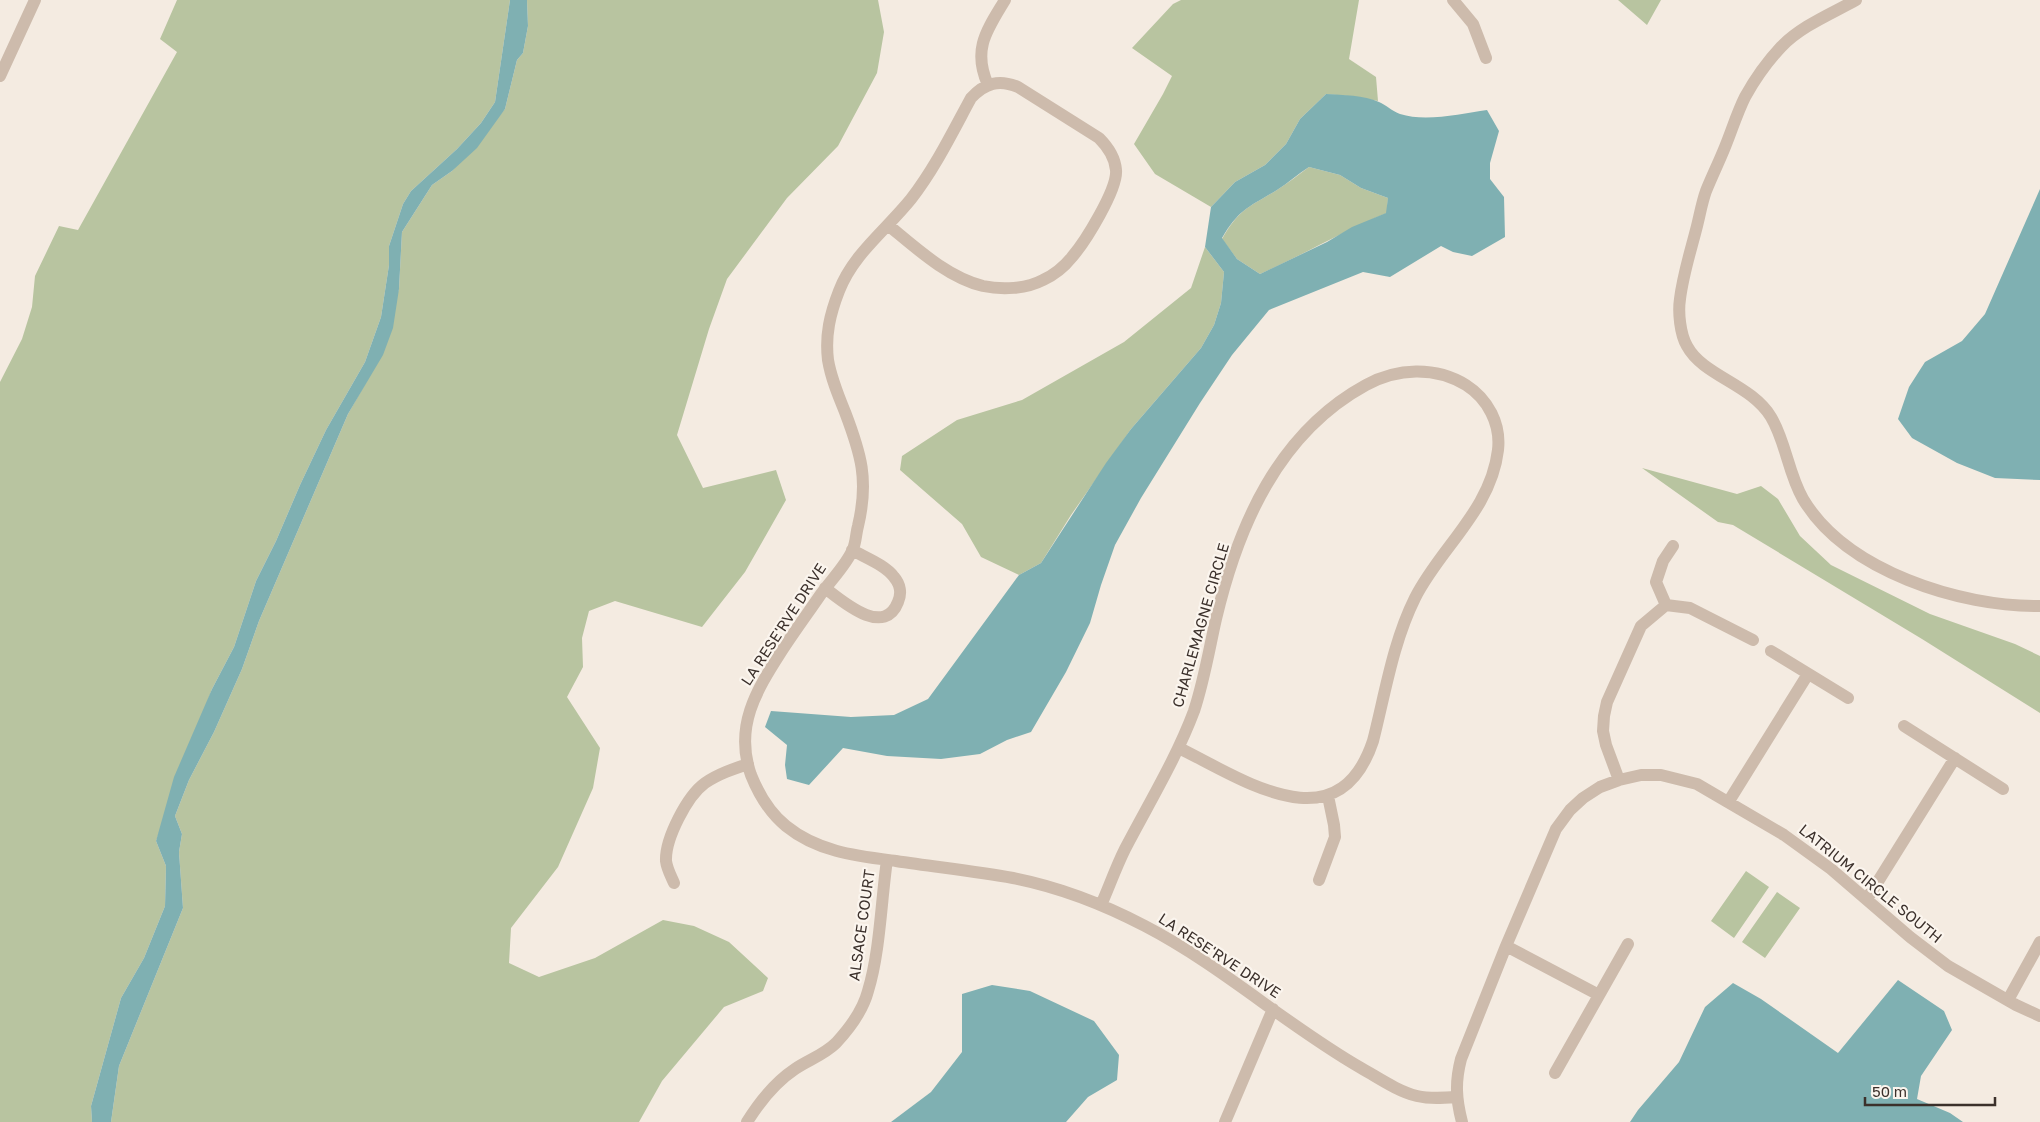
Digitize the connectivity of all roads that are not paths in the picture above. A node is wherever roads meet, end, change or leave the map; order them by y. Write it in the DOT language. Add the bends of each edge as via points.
graph roads {
  1 [pos="35,0"];
  2 [pos="1005,0"];
  3 [pos="1453,0"];
  4 [pos="1856,0"];
  5 [pos="1486,58"];
  6 [pos="0,76"];
  7 [pos="988,84"];
  8 [pos="888,225"];
  9 [pos="1673,546"];
  10 [pos="852,550"];
  11 [pos="825,588"];
  12 [pos="1666,605"];
  13 [pos="2040,606"];
  14 [pos="1753,640"];
  15 [pos="1770,651"];
  16 [pos="1808,674"];
  17 [pos="1848,698"];
  18 [pos="1904,726"];
  19 [pos="1179,748"];
  20 [pos="1955,758"];
  21 [pos="748,764"];
  22 [pos="1619,780"];
  23 [pos="2003,789"];
  24 [pos="1328,796"];
  25 [pos="1728,801"];
  26 [pos="886,860"];
  27 [pos="1319,880"];
  28 [pos="674,883"];
  29 [pos="1866,899"];
  30 [pos="1101,905"];
  31 [pos="2040,942"];
  32 [pos="1628,944"];
  33 [pos="1506,946"];
  34 [pos="1599,995"];
  35 [pos="2008,1000"];
  36 [pos="1272,1010"];
  37 [pos="2040,1016"];
  38 [pos="1555,1073"];
  39 [pos="1456,1097"];
  40 [pos="747,1122"];
  41 [pos="1225,1122"];
  42 [pos="1462,1122"];
  1 -- 6 [label="street"];
  2 -- 7 [label="street" via="982,42 980,56"];
  3 -- 5 [label="street" via="1473,24"];
  4 -- 13 [label="street" via="1782,46 1763,68 1745,98 1706,192 1688,258 1679,300 1682,332 1695,357 1753,396 1767,410 1804,499 1818,519 1849,547 1912,582 1936,590 1999,604"];
  7 -- 8 [label="street, LA RESE'RVE DRIVE" via="971,98 931,173"];
  7 -- 8 [label="street" via="1008,83 1018,87 1099,138 1114,159 1117,172 1110,197 1074,256 1042,281 1005,288 984,286 952,272 920,252"];
  8 -- 10 [label="street, LA RESE'RVE DRIVE" via="854,262 841,286 828,329 831,376 857,443 864,479 863,505"];
  9 -- 12 [label="street" via="1663,561 1656,582"];
  10 -- 11 [label="street, LA RESE'RVE DRIVE"];
  10 -- 11 [label="street" via="895,578 900,594 893,611 878,618 868,617"];
  11 -- 21 [label="street, LA RESE'RVE DRIVE" via="764,678 751,704 746,725"];
  12 -- 14 [label="street" via="1690,608"];
  12 -- 22 [label="street" via="1641,626 1607,702 1604,716 1606,745"];
  15 -- 16 [label="street"];
  16 -- 17 [label="street"];
  16 -- 25 [label="street"];
  18 -- 20 [label="street"];
  19 -- 24 [label="street, CHARLEMAGNE CIRCLE" via="1282,795 1310,800"];
  19 -- 24 [label="street, CHARLEMAGNE CIRCLE" via="1195,708 1244,529 1279,463 1324,412 1372,382 1397,373 1418,371 1452,377 1482,398 1494,417 1498,452 1493,472 1467,524 1414,600 1401,632 1368,757 1357,775"];
  19 -- 30 [label="street, CHARLEMAGNE CIRCLE" via="1123,853"];
  20 -- 23 [label="street"];
  20 -- 29 [label="street"];
  21 -- 26 [label="street, LA RESE'RVE DRIVE" via="757,790 769,809 800,837 834,852"];
  21 -- 28 [label="street" via="705,783 684,807 666,854"];
  22 -- 25 [label="street, LATRIUM CIRCLE SOUTH" via="1641,775 1680,778"];
  22 -- 33 [label="street, LATRIUM CIRCLE SOUTH" via="1583,798 1556,829"];
  24 -- 27 [label="street" via="1335,837"];
  25 -- 29 [label="street, LATRIUM CIRCLE SOUTH" via="1810,853"];
  26 -- 30 [label="street, LA RESE'RVE DRIVE" via="1010,878"];
  26 -- 40 [label="street, ALSACE COURT" via="873,968 863,1005 836,1043 774,1085"];
  29 -- 35 [label="street, LATRIUM CIRCLE SOUTH" via="1948,966"];
  30 -- 36 [label="street, LA RESE'RVE DRIVE" via="1192,953"];
  31 -- 35 [label="street"];
  32 -- 34 [label="street"];
  33 -- 34 [label="street"];
  33 -- 39 [label="street, LATRIUM CIRCLE SOUTH" via="1461,1059"];
  34 -- 38 [label="street"];
  35 -- 37 [label="street, LATRIUM CIRCLE SOUTH"];
  36 -- 39 [label="street, LA RESE'RVE DRIVE" via="1401,1090 1428,1098"];
  36 -- 41 [label="street"];
  39 -- 42 [label="street, LATRIUM CIRCLE SOUTH"];
}
